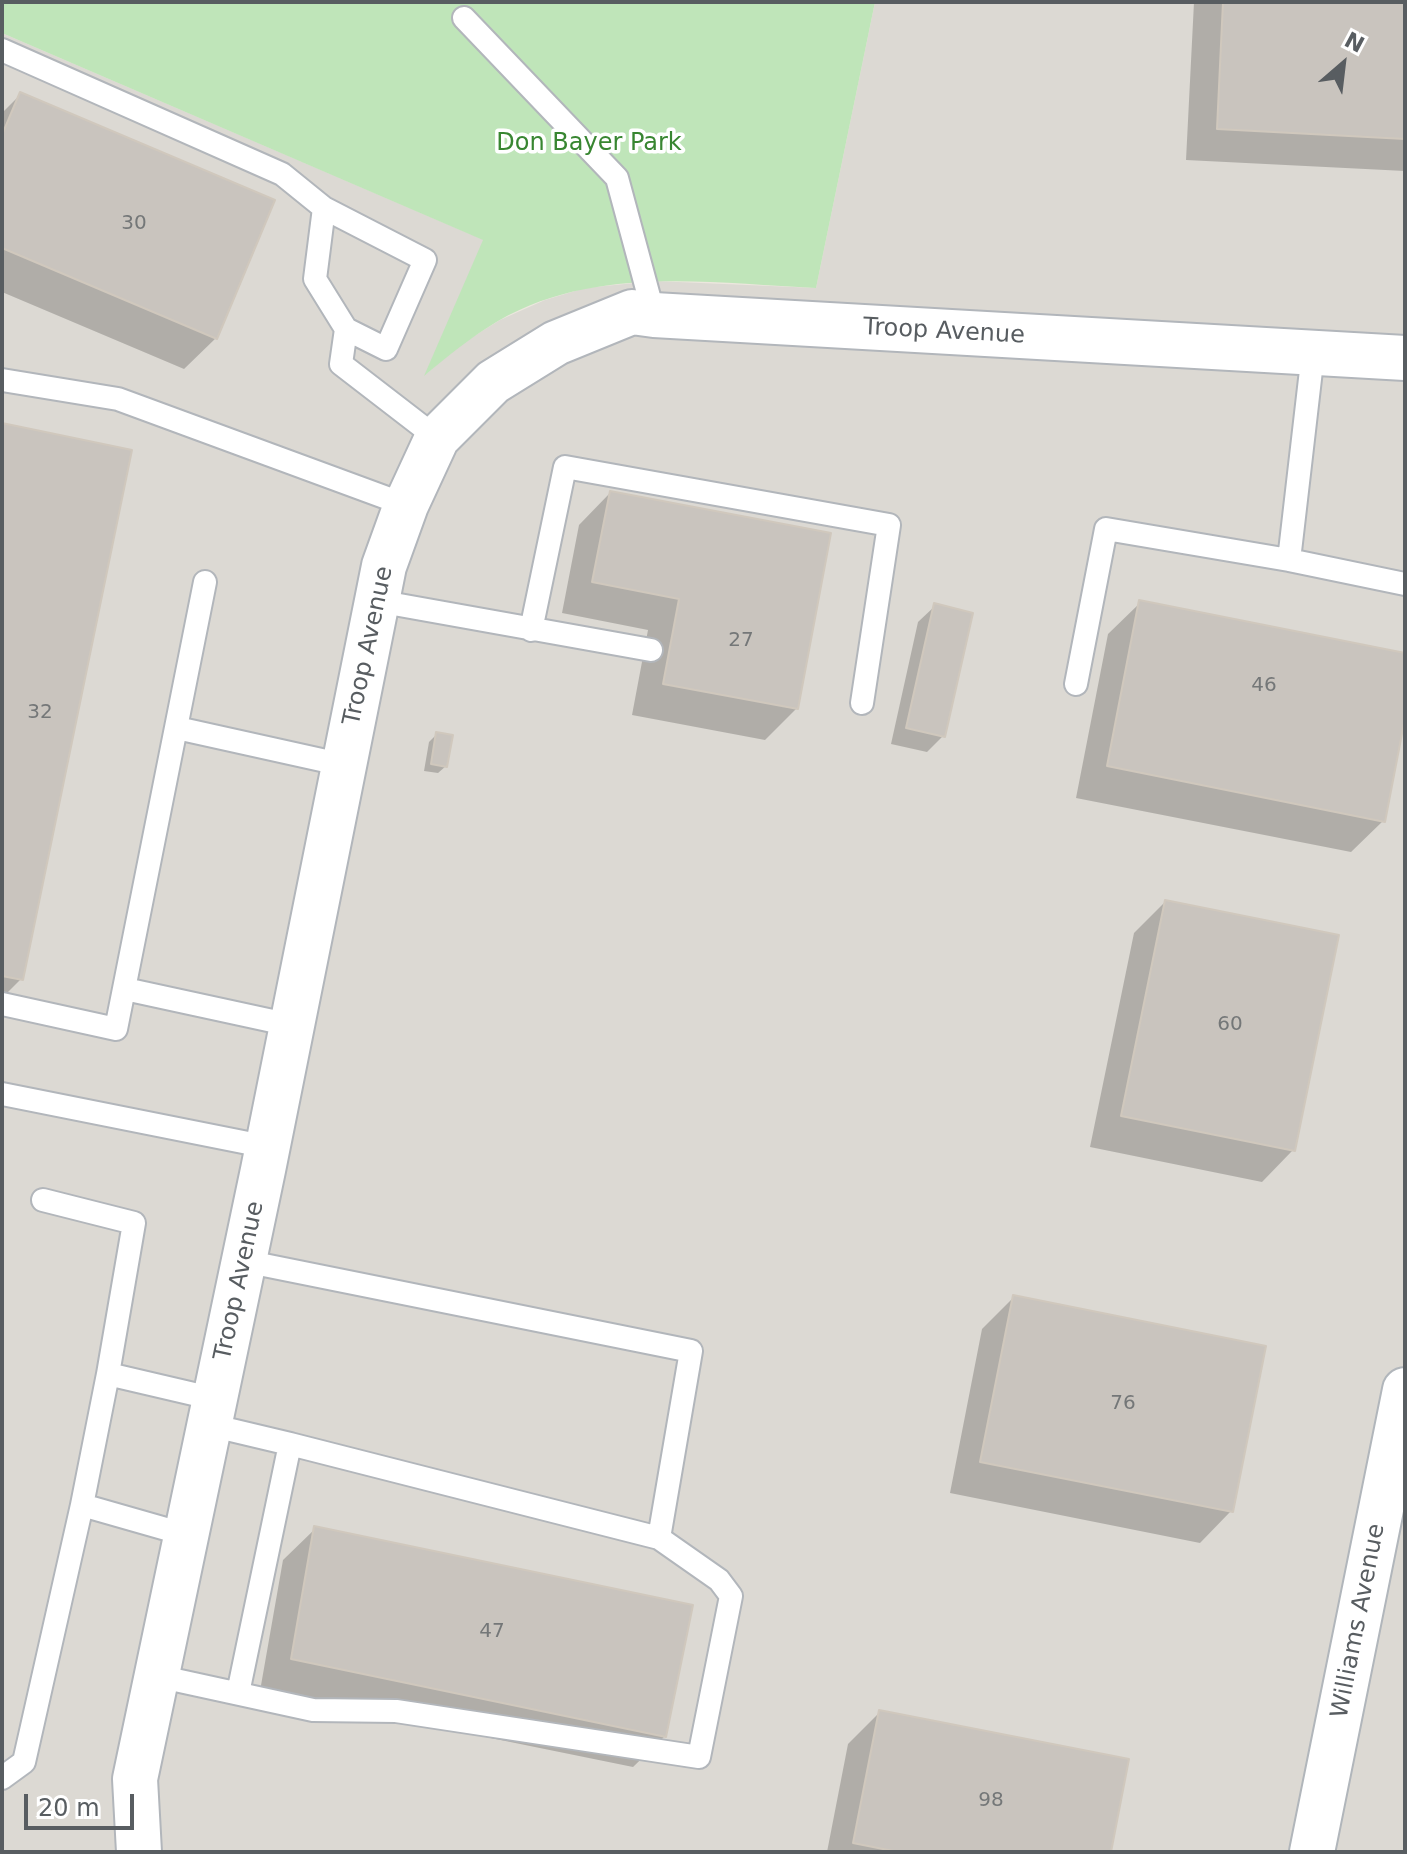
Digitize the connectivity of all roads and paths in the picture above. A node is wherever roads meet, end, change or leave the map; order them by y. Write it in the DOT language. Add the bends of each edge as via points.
graph roads {
  1 [pos="464,18"];
  2 [pos="2,50"];
  3 [pos="324,208"];
  4 [pos="654,315"];
  5 [pos="346,329"];
  6 [pos="1313,353"];
  7 [pos="1405,358"];
  8 [pos="2,380"];
  9 [pos="437,438"];
  10 [pos="406,505"];
  11 [pos="1289,560"];
  12 [pos="205,582"];
  13 [pos="1405,584"];
  14 [pos="377,601"];
  15 [pos="531,630"];
  16 [pos="651,650"];
  17 [pos="1076,684"];
  18 [pos="862,703"];
  19 [pos="177,728"];
  20 [pos="344,765"];
  21 [pos="125,989"];
  22 [pos="2,1004"];
  23 [pos="291,1025"];
  24 [pos="2,1094"];
  25 [pos="268,1147"];
  26 [pos="43,1200"];
  27 [pos="244,1261"];
  28 [pos="108,1374"];
  29 [pos="1405,1390"];
  30 [pos="212,1412"];
  31 [pos="290,1444"];
  32 [pos="82,1505"];
  33 [pos="187,1535"];
  34 [pos="659,1538"];
  35 [pos="157,1676"];
  36 [pos="238,1693"];
  37 [pos="2,1778"];
  38 [pos="139,1852"];
  39 [pos="1312,1852"];
  1 -- 4 [label="lane" via="617,178"];
  2 -- 3 [label="lane" via="282,174"];
  3 -- 5 [label="lane" via="315,279"];
  3 -- 5 [label="lane" via="425,260 386,349"];
  4 -- 6 [label="street, Troop Avenue"];
  4 -- 9 [label="street, Troop Avenue" via="632,312 556,343 493,382"];
  5 -- 9 [label="lane" via="341,364"];
  6 -- 7 [label="street, Troop Avenue"];
  6 -- 11 [label="lane"];
  8 -- 10 [label="lane" via="118,399"];
  9 -- 10 [label="street, Troop Avenue"];
  10 -- 14 [label="street, Troop Avenue"];
  11 -- 13 [label="lane"];
  11 -- 17 [label="lane" via="1106,529"];
  12 -- 19 [label="lane"];
  14 -- 15 [label="lane"];
  14 -- 20 [label="street, Troop Avenue"];
  15 -- 16 [label="lane"];
  15 -- 18 [label="lane" via="565,467 889,525"];
  19 -- 20 [label="lane"];
  19 -- 21 [label="lane"];
  20 -- 23 [label="street, Troop Avenue"];
  21 -- 22 [label="lane" via="116,1029"];
  21 -- 23 [label="lane"];
  23 -- 25 [label="street, Troop Avenue"];
  24 -- 25 [label="lane"];
  25 -- 27 [label="street, Troop Avenue"];
  26 -- 28 [label="lane" via="134,1223"];
  27 -- 30 [label="street, Troop Avenue"];
  27 -- 34 [label="lane" via="691,1351"];
  28 -- 30 [label="lane"];
  28 -- 32 [label="lane"];
  29 -- 39 [label="street, Williams Avenue"];
  30 -- 31 [label="lane"];
  30 -- 33 [label="street, Troop Avenue"];
  31 -- 34 [label="lane"];
  31 -- 36 [label="lane"];
  32 -- 33 [label="lane"];
  32 -- 37 [label="lane" via="24,1762"];
  33 -- 35 [label="street, Troop Avenue"];
  34 -- 36 [label="lane" via="719,1580 731,1596 699,1757 396,1711 313,1710"];
  35 -- 36 [label="lane"];
  35 -- 38 [label="street, Troop Avenue" via="135,1779"];
}
